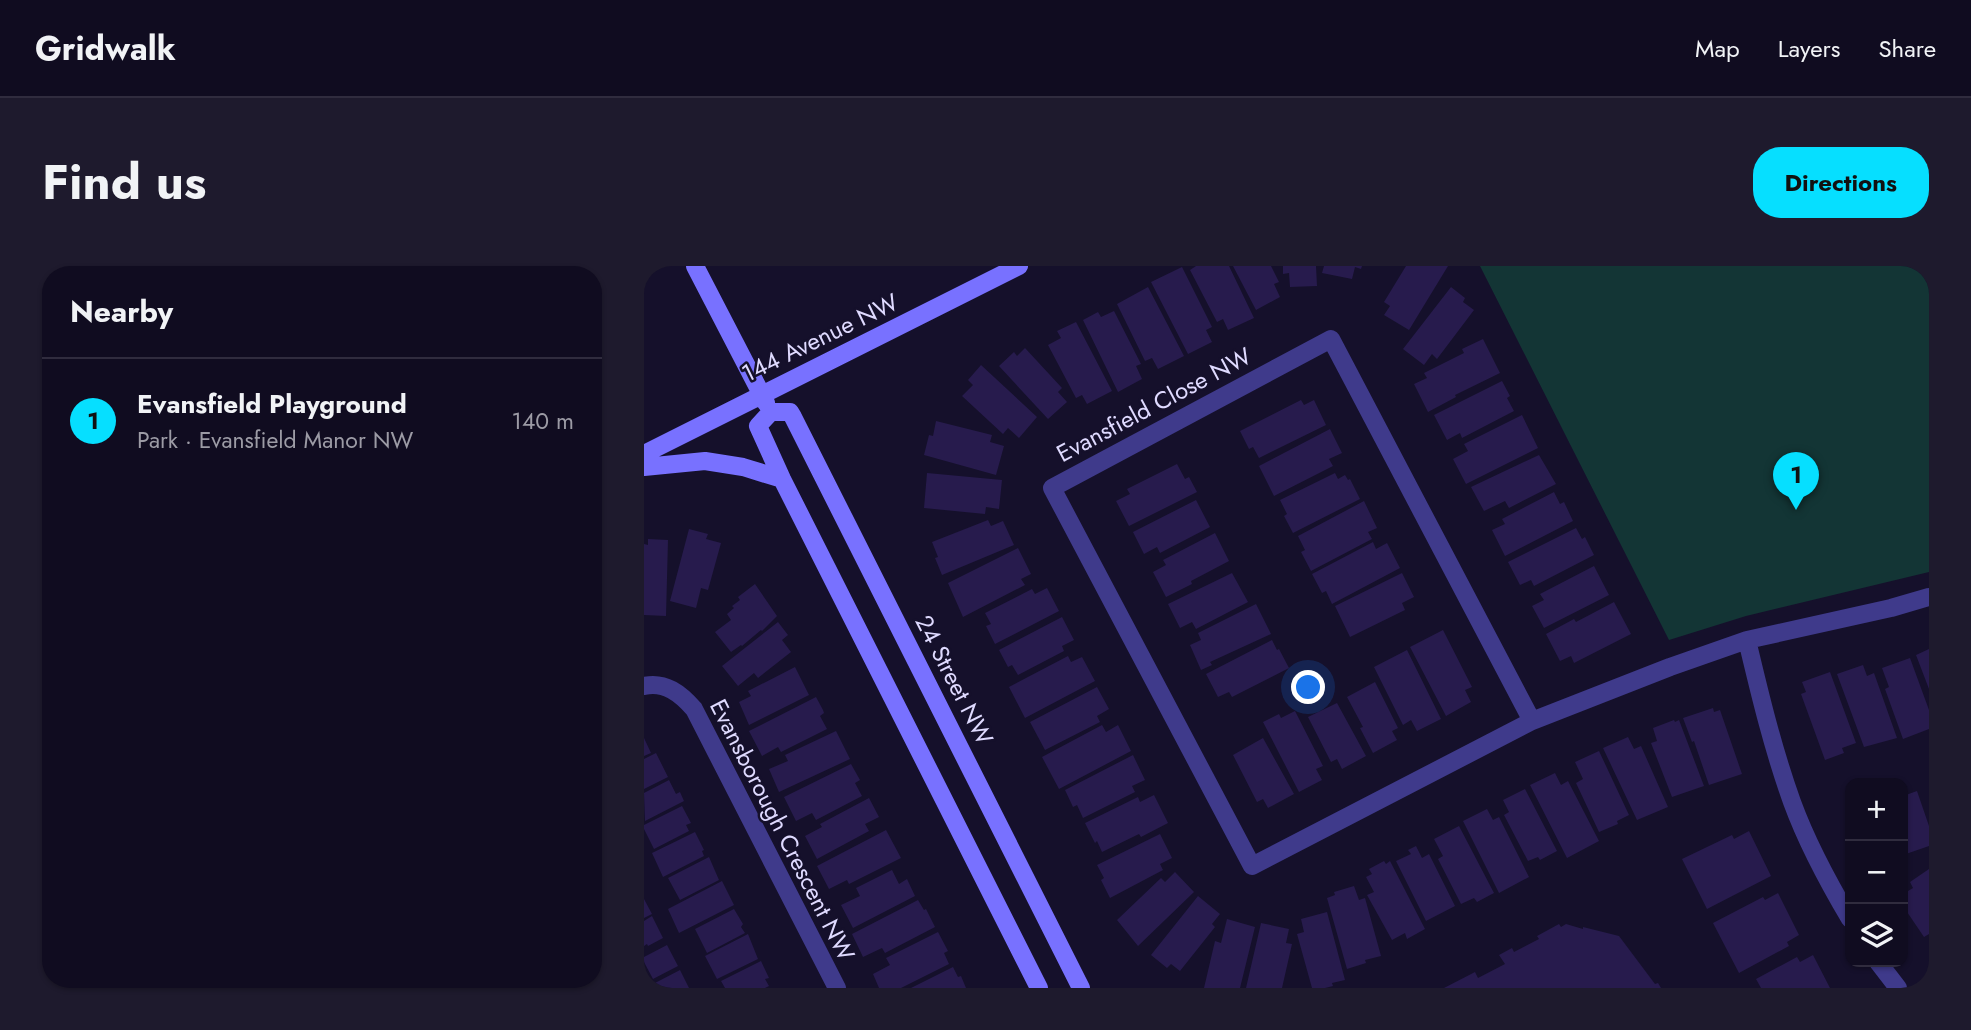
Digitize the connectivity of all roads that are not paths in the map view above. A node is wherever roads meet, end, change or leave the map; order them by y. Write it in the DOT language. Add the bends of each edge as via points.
graph roads {
  1 [pos="695,266"];
  2 [pos="1018,266"];
  3 [pos="761,395"];
  4 [pos="771,412"];
  5 [pos="644,454"];
  6 [pos="644,467"];
  7 [pos="782,479"];
  8 [pos="1929,597"];
  9 [pos="1746,640"];
  10 [pos="644,686"];
  11 [pos="1532,721"];
  12 [pos="1845,910"];
  13 [pos="1882,967"];
  14 [pos="837,988"];
  15 [pos="1039,988"];
  16 [pos="1081,988"];
  17 [pos="1898,988"];
  1 -- 3 [label="street"];
  2 -- 3 [label="street, 144 Avenue NW"];
  3 -- 4 [label="street"];
  3 -- 5 [label="street, 144 Avenue NW"];
  4 -- 7 [label="street" via="758,426"];
  4 -- 16 [label="street, 24 Street NW" via="790,412 793,417"];
  6 -- 7 [label="street" via="705,461"];
  7 -- 15 [label="street"];
  8 -- 9 [label="street, Evansfield Close NW"];
  9 -- 11 [label="street, Evansfield Close NW"];
  9 -- 12 [label="street" via="1793,804"];
  10 -- 14 [label="street, Evansborough Crescent NW" via="668,687 694,709"];
  11 -- 11 [label="street, Evansfield Close NW" via="1252,866 1052,488 1331,339"];
  13 -- 17 [label="street"];
}
